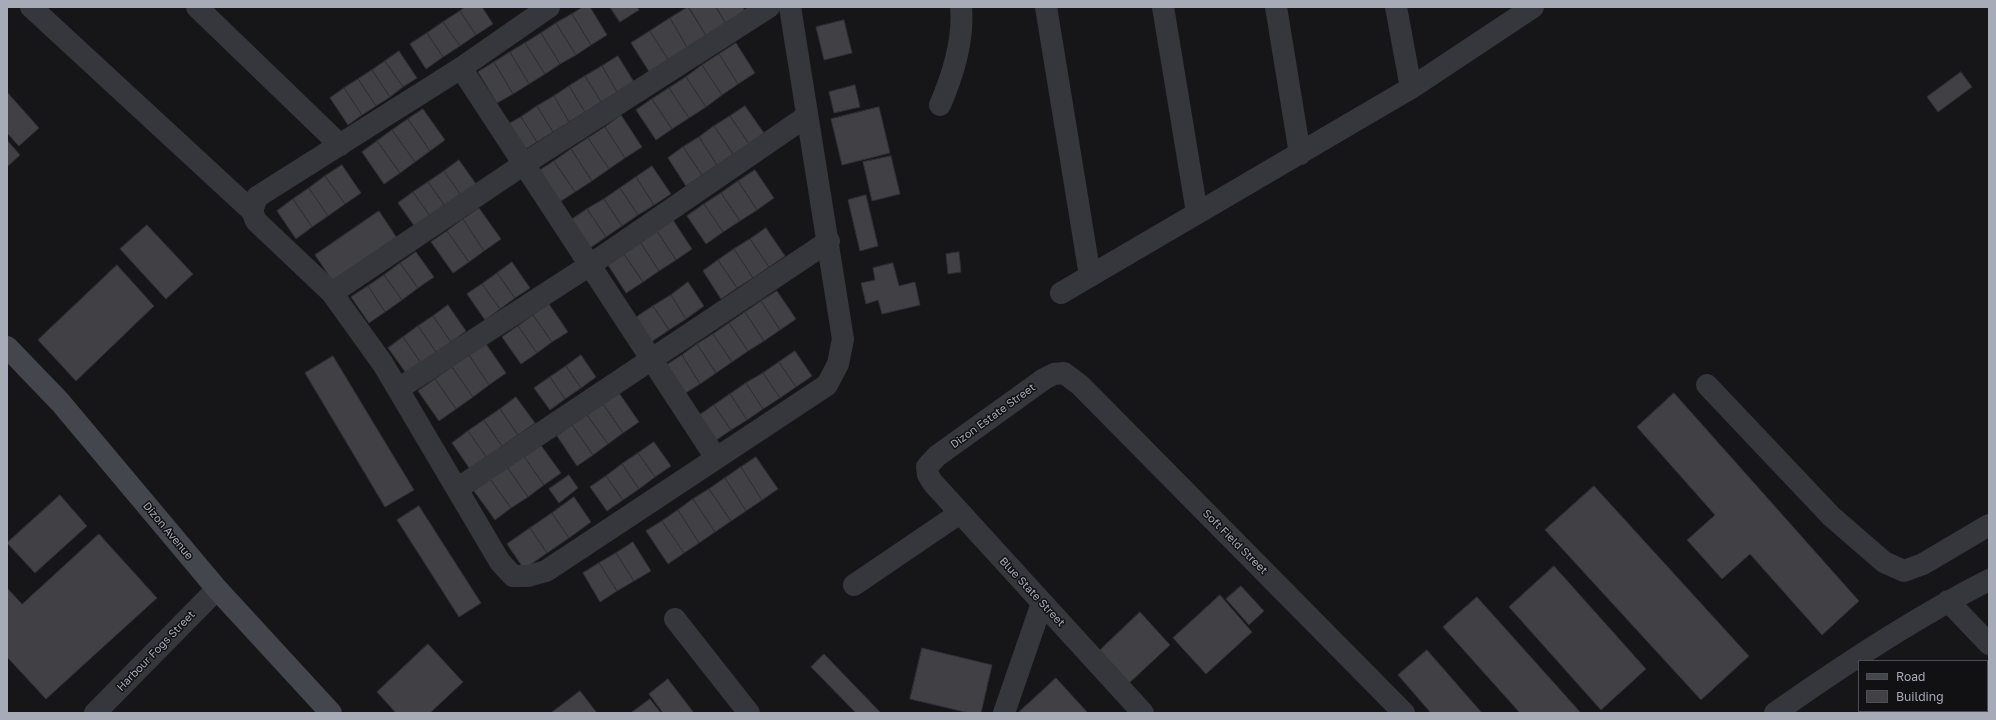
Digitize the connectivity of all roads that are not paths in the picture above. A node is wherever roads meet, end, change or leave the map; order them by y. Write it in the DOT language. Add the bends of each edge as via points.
graph roads {
  1 [pos="31,7"];
  2 [pos="197,7"];
  3 [pos="769,7"];
  4 [pos="790,7"];
  5 [pos="961,7"];
  6 [pos="1046,7"];
  7 [pos="1163,7"];
  8 [pos="1276,7"];
  9 [pos="1396,7"];
  10 [pos="1533,7"];
  11 [pos="544,9"];
  12 [pos="461,68"];
  13 [pos="1411,88"];
  14 [pos="940,106"];
  15 [pos="807,116"];
  16 [pos="340,145"];
  17 [pos="1300,154"];
  18 [pos="524,164"];
  19 [pos="252,211"];
  20 [pos="1197,213"];
  21 [pos="829,241"];
  22 [pos="590,265"];
  23 [pos="1090,276"];
  24 [pos="332,293"];
  25 [pos="1061,293"];
  26 [pos="7,347"];
  27 [pos="651,359"];
  28 [pos="1064,373"];
  29 [pos="1707,385"];
  30 [pos="398,389"];
  31 [pos="716,458"];
  32 [pos="927,468"];
  33 [pos="457,489"];
  34 [pos="960,513"];
  35 [pos="1989,524"];
  36 [pos="1989,580"];
  37 [pos="854,585"];
  38 [pos="217,589"];
  39 [pos="1948,601"];
  40 [pos="1042,603"];
  41 [pos="675,619"];
  42 [pos="1989,644"];
  43 [pos="96,713"];
  44 [pos="331,713"];
  45 [pos="749,713"];
  46 [pos="1004,713"];
  47 [pos="1143,713"];
  48 [pos="1404,713"];
  49 [pos="1775,713"];
  1 -- 19 [label="street"];
  2 -- 16 [label="street"];
  3 -- 18 [label="street"];
  4 -- 15 [label="street"];
  5 -- 14 [label="street" via="962,18 953,73"];
  6 -- 23 [label="street"];
  7 -- 20 [label="street"];
  8 -- 17 [label="street"];
  9 -- 13 [label="street"];
  10 -- 13 [label="street"];
  11 -- 12 [label="street"];
  12 -- 16 [label="street"];
  12 -- 18 [label="street"];
  13 -- 17 [label="street"];
  15 -- 21 [label="street"];
  15 -- 22 [label="street"];
  16 -- 19 [label="street" via="257,197"];
  17 -- 20 [label="street"];
  18 -- 22 [label="street"];
  18 -- 24 [label="street"];
  19 -- 24 [label="street" via="256,221"];
  20 -- 23 [label="street"];
  21 -- 27 [label="street"];
  21 -- 31 [label="street" via="844,339 838,364 827,385"];
  22 -- 27 [label="street"];
  22 -- 30 [label="street"];
  23 -- 25 [label="street"];
  24 -- 30 [label="street"];
  26 -- 38 [label="street, Dizon Avenue" via="60,402"];
  27 -- 31 [label="street"];
  27 -- 33 [label="street"];
  28 -- 32 [label="street, Dizon Estate Street" via="1044,379 937,456"];
  28 -- 48 [label="street, Soft Field Street" via="1080,385"];
  29 -- 35 [label="street" via="1831,516 1884,562 1904,571 1922,564"];
  30 -- 33 [label="street"];
  31 -- 33 [label="street" via="546,571 528,576 513,576 500,562"];
  32 -- 34 [label="street, Blue State Street" via="933,483"];
  34 -- 37 [label="street"];
  34 -- 40 [label="street, Blue State Street"];
  36 -- 39 [label="street"];
  38 -- 43 [label="street, Harbour Fogs Street"];
  38 -- 44 [label="street, Dizon Avenue"];
  39 -- 42 [label="street"];
  39 -- 49 [label="street" via="1814,685"];
  40 -- 46 [label="street"];
  40 -- 47 [label="street, Blue State Street"];
  41 -- 45 [label="street"];
}
